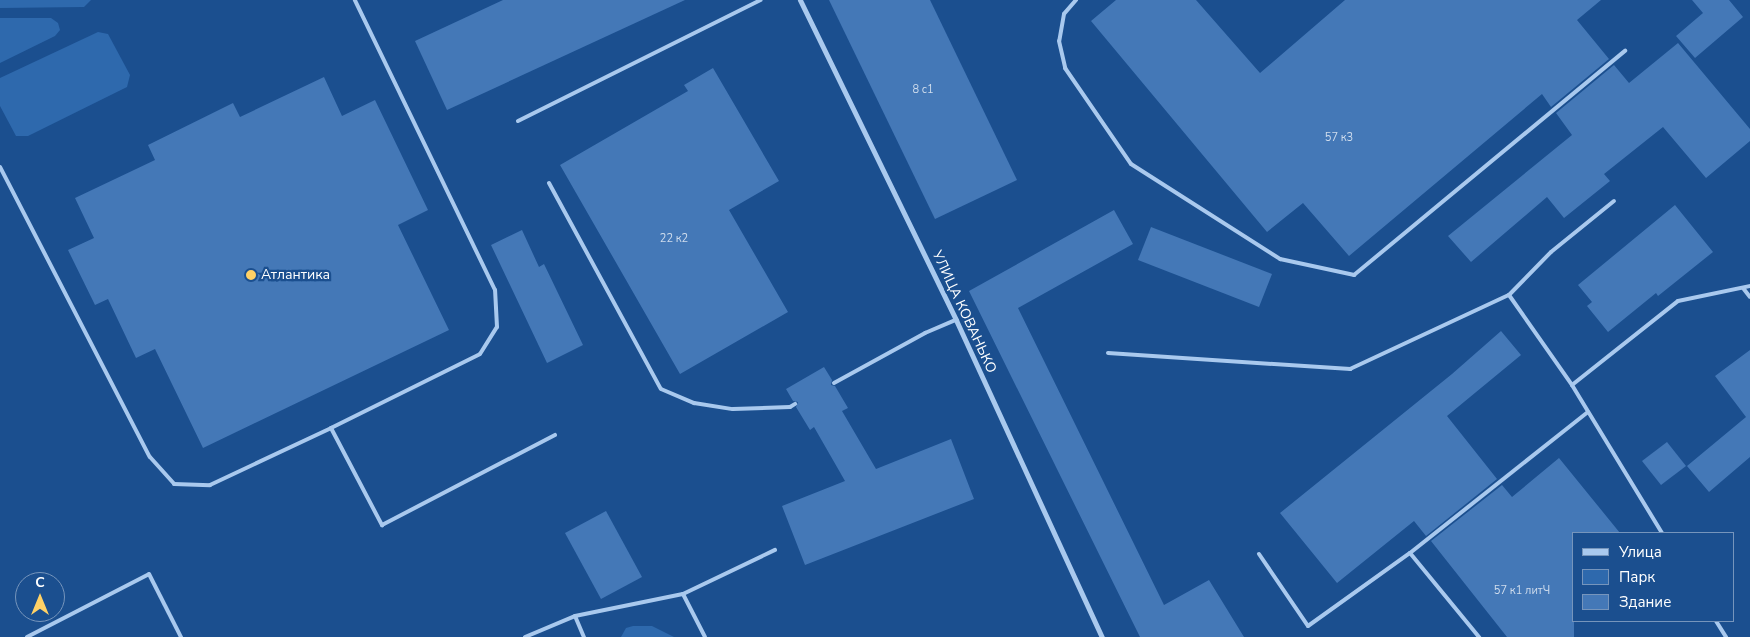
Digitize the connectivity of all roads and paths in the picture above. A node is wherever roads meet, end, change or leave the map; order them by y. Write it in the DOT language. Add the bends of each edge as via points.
graph roads {
  1 [pos="355,0"];
  2 [pos="761,0"];
  3 [pos="800,0"];
  4 [pos="1076,0"];
  5 [pos="1625,51"];
  6 [pos="518,121"];
  7 [pos="0,167"];
  8 [pos="549,183"];
  9 [pos="1614,201"];
  10 [pos="1750,286"];
  11 [pos="1743,288"];
  12 [pos="1509,295"];
  13 [pos="1750,297"];
  14 [pos="956,320"];
  15 [pos="1108,352"];
  16 [pos="834,383"];
  17 [pos="1572,385"];
  18 [pos="795,404"];
  19 [pos="1588,412"];
  20 [pos="331,428"];
  21 [pos="555,435"];
  22 [pos="1661,532"];
  23 [pos="775,550"];
  24 [pos="1410,552"];
  25 [pos="1259,554"];
  26 [pos="683,594"];
  27 [pos="575,616"];
  28 [pos="1717,622"];
  29 [pos="27,637"];
  30 [pos="181,637"];
  31 [pos="525,637"];
  32 [pos="584,637"];
  33 [pos="705,637"];
  34 [pos="1102,637"];
  35 [pos="1479,637"];
  36 [pos="1726,637"];
  1 -- 20 [label="lane" via="495,290 497,327 480,354"];
  2 -- 6 [label="lane"];
  3 -- 14 [label="street, УЛИЦА КОВАНЬКО"];
  4 -- 5 [label="lane" via="1064,14 1059,40 1065,68 1131,164 1280,259 1354,275"];
  7 -- 20 [label="lane" via="150,457 174,484 210,485"];
  8 -- 18 [label="lane" via="661,389 694,403 733,409 790,407"];
  9 -- 12 [label="lane" via="1552,252"];
  10 -- 11 [label="lane"];
  11 -- 13 [label="lane"];
  11 -- 17 [label="lane" via="1678,301"];
  12 -- 15 [label="lane" via="1350,369"];
  12 -- 17 [label="lane"];
  14 -- 16 [label="lane" via="925,333"];
  14 -- 34 [label="street, УЛИЦА КОВАНЬКО"];
  17 -- 19 [label="lane"];
  19 -- 22 [label="lane"];
  19 -- 24 [label="lane"];
  20 -- 21 [label="lane" via="382,525"];
  23 -- 26 [label="lane"];
  24 -- 25 [label="lane" via="1308,626"];
  24 -- 35 [label="lane"];
  26 -- 27 [label="lane"];
  26 -- 33 [label="lane"];
  27 -- 31 [label="lane"];
  27 -- 32 [label="lane"];
  28 -- 36 [label="lane"];
  29 -- 30 [label="lane" via="149,574"];
}
